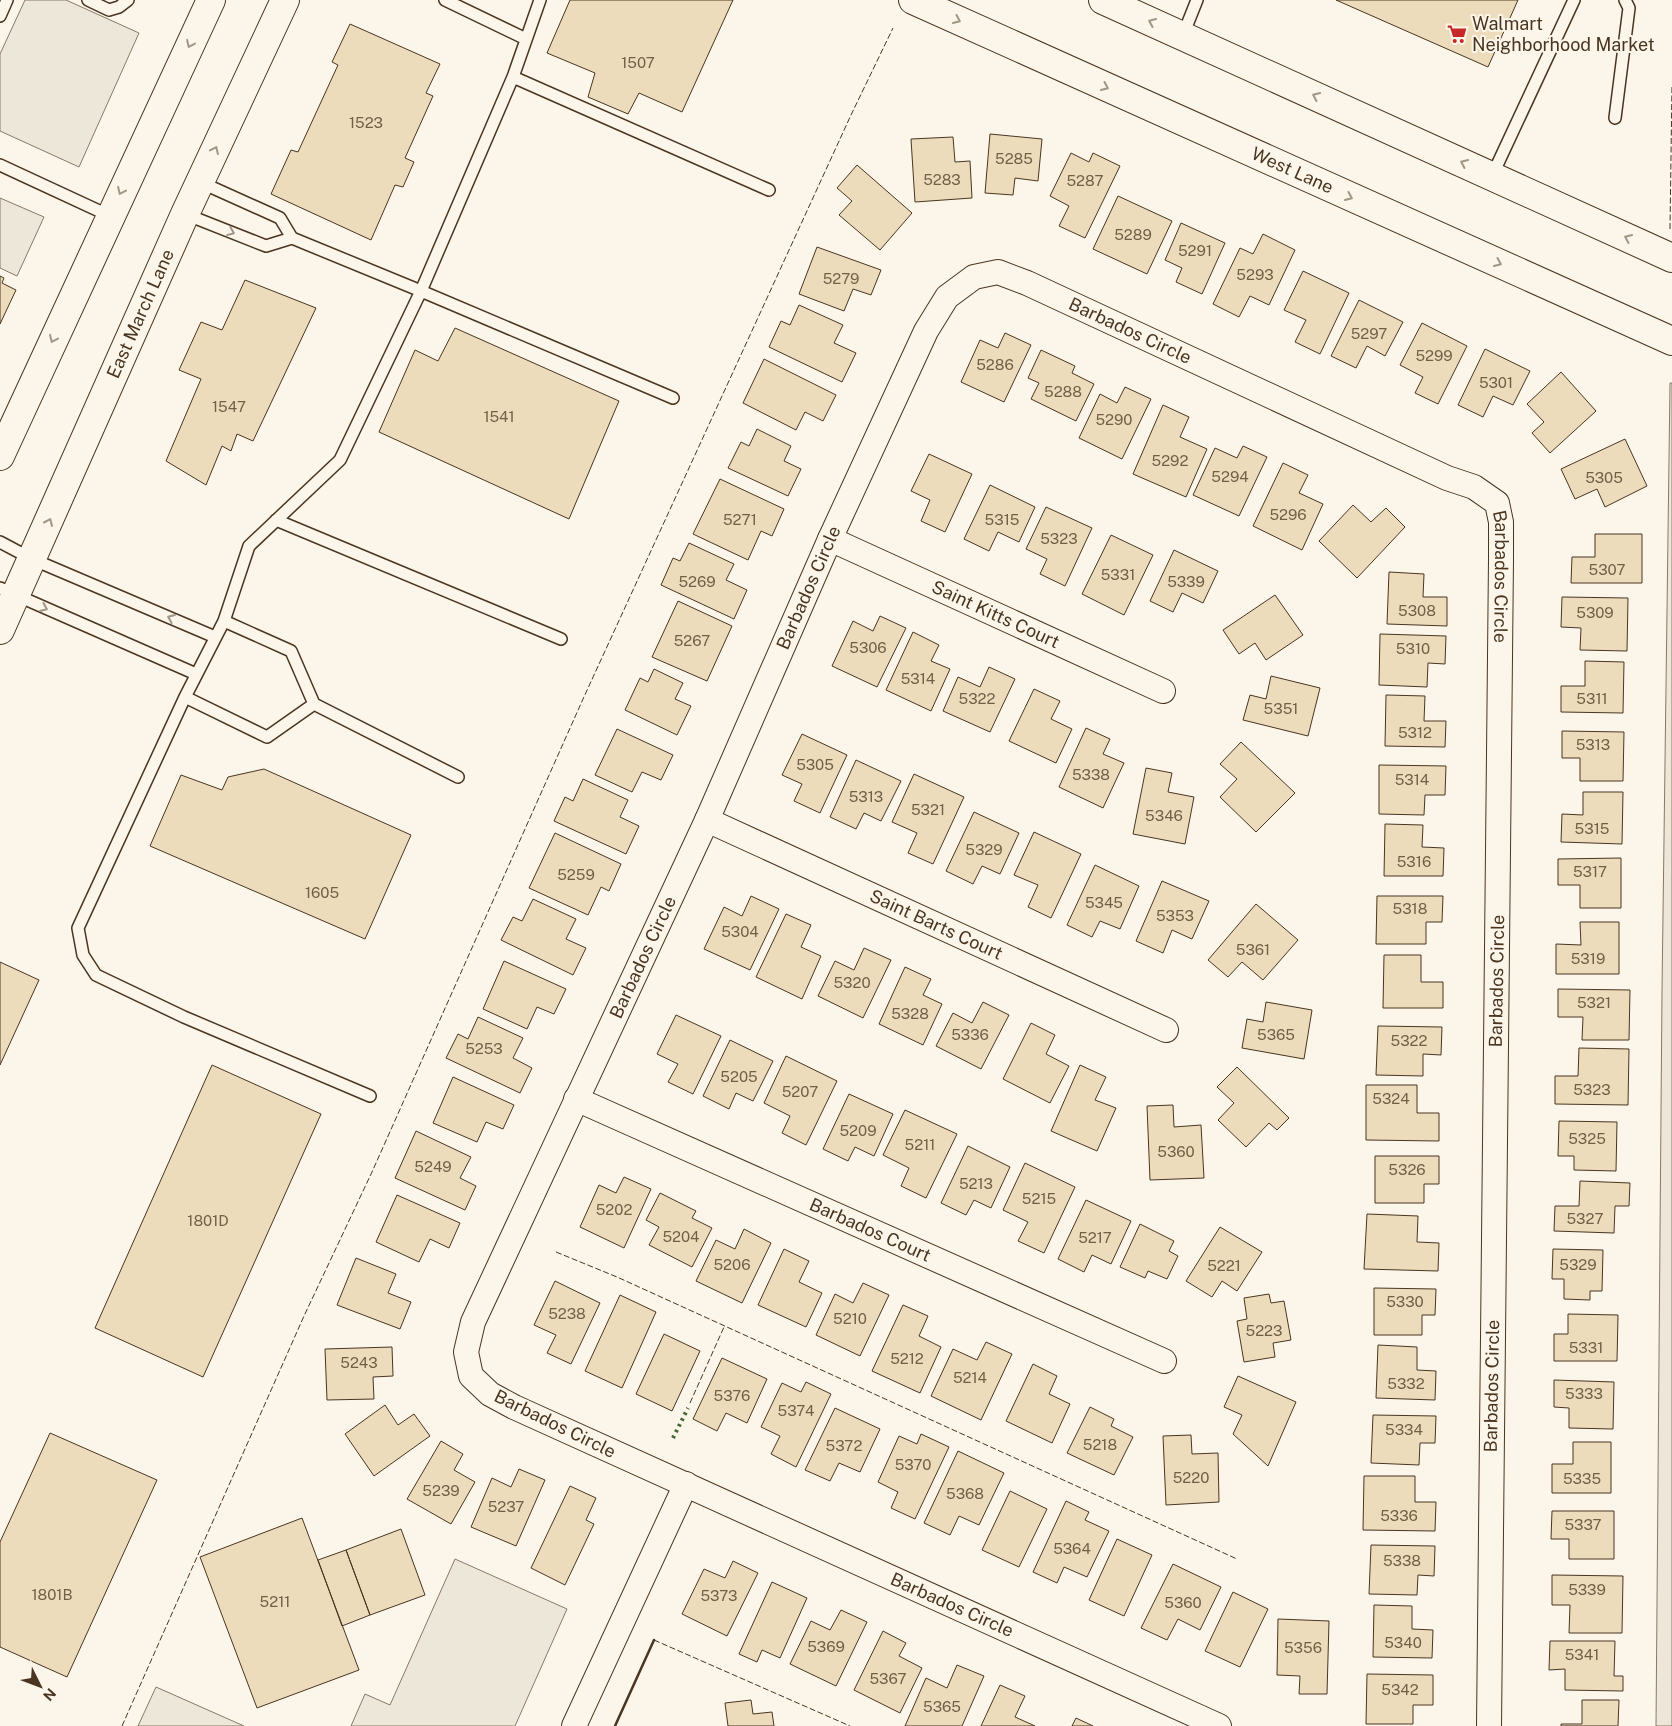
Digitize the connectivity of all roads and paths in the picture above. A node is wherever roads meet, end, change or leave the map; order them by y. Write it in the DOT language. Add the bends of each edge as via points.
graph roads {
  1 [pos="7,0"];
  2 [pos="88,0"];
  3 [pos="128,0"];
  4 [pos="210,0"];
  5 [pos="285,0"];
  6 [pos="445,0"];
  7 [pos="540,0"];
  8 [pos="913,0"];
  9 [pos="1103,0"];
  10 [pos="1197,0"];
  11 [pos="1574,0"];
  12 [pos="1626,0"];
  13 [pos="0,16"];
  14 [pos="1183,35"];
  15 [pos="526,39"];
  16 [pos="513,77"];
  17 [pos="1615,118"];
  18 [pos="0,165"];
  19 [pos="1492,176"];
  20 [pos="200,182"];
  21 [pos="769,190"];
  22 [pos="185,214"];
  23 [pos="110,216"];
  24 [pos="292,238"];
  25 [pos="1672,258"];
  26 [pos="421,291"];
  27 [pos="1672,342"];
  28 [pos="673,398"];
  29 [pos="0,456"];
  30 [pos="276,520"];
  31 [pos="830,539"];
  32 [pos="0,542"];
  33 [pos="32,559"];
  34 [pos="8,592"];
  35 [pos="224,621"];
  36 [pos="0,630"];
  37 [pos="216,637"];
  38 [pos="561,639"];
  39 [pos="196,674"];
  40 [pos="1163,691"];
  41 [pos="185,697"];
  42 [pos="314,704"];
  43 [pos="458,777"];
  44 [pos="707,820"];
  45 [pos="1166,1030"];
  46 [pos="370,1096"];
  47 [pos="576,1099"];
  48 [pos="1164,1361"];
  49 [pos="686,1484"];
  50 [pos="574,1726"];
  51 [pos="1219,1726"];
  52 [pos="1489,1726"];
  1 -- 13 [label="lane"];
  2 -- 3 [label="lane" via="110,10"];
  4 -- 23 [label="main road, one-way"];
  20 -- 5 [label="main road, East March Lane, one-way"];
  6 -- 15 [label="lane"];
  7 -- 15 [label="lane"];
  8 -- 27 [label="main road, West Lane, one-way"];
  14 -- 9 [label="main road, one-way"];
  10 -- 14 [label="lane"];
  11 -- 19 [label="lane"];
  12 -- 17 [label="lane" via="1629,8"];
  19 -- 14 [label="main road, one-way"];
  15 -- 16 [label="lane"];
  16 -- 21 [label="lane"];
  16 -- 26 [label="lane"];
  18 -- 23 [label="lane"];
  25 -- 19 [label="main road, one-way"];
  20 -- 22 [label="main road, East March Lane"];
  20 -- 24 [label="lane" via="280,218"];
  22 -- 24 [label="lane, one-way" via="266,246"];
  33 -- 22 [label="main road, East March Lane, one-way"];
  23 -- 29 [label="main road, one-way"];
  24 -- 26 [label="lane"];
  26 -- 28 [label="lane"];
  26 -- 30 [label="lane" via="340,460"];
  30 -- 35 [label="lane" via="249,546"];
  30 -- 38 [label="lane"];
  31 -- 40 [label="street, Saint Kitts Court"];
  31 -- 44 [label="street, Barbados Circle"];
  31 -- 52 [label="street, Barbados Circle" via="926,331 947,297 974,277 998,272 1448,478 1474,487 1497,503 1501,522 1501,559"];
  32 -- 33 [label="lane"];
  33 -- 34 [label="main road, East March Lane"];
  37 -- 33 [label="lane, one-way"];
  34 -- 36 [label="main road, East March Lane"];
  34 -- 39 [label="lane, one-way"];
  35 -- 37 [label="lane"];
  35 -- 42 [label="lane" via="290,651"];
  37 -- 39 [label="lane"];
  39 -- 41 [label="lane"];
  41 -- 42 [label="lane" via="267,737"];
  41 -- 46 [label="lane" via="78,928 83,955 96,975 184,1017"];
  42 -- 43 [label="lane"];
  44 -- 45 [label="street, Saint Barts Court"];
  44 -- 47 [label="street, Barbados Circle"];
  47 -- 48 [label="street, Barbados Court"];
  47 -- 49 [label="street, Barbados Circle" via="473,1322 466,1352 471,1376 490,1394 514,1407"];
  49 -- 50 [label="street"];
  49 -- 51 [label="street, Barbados Circle"];
}
